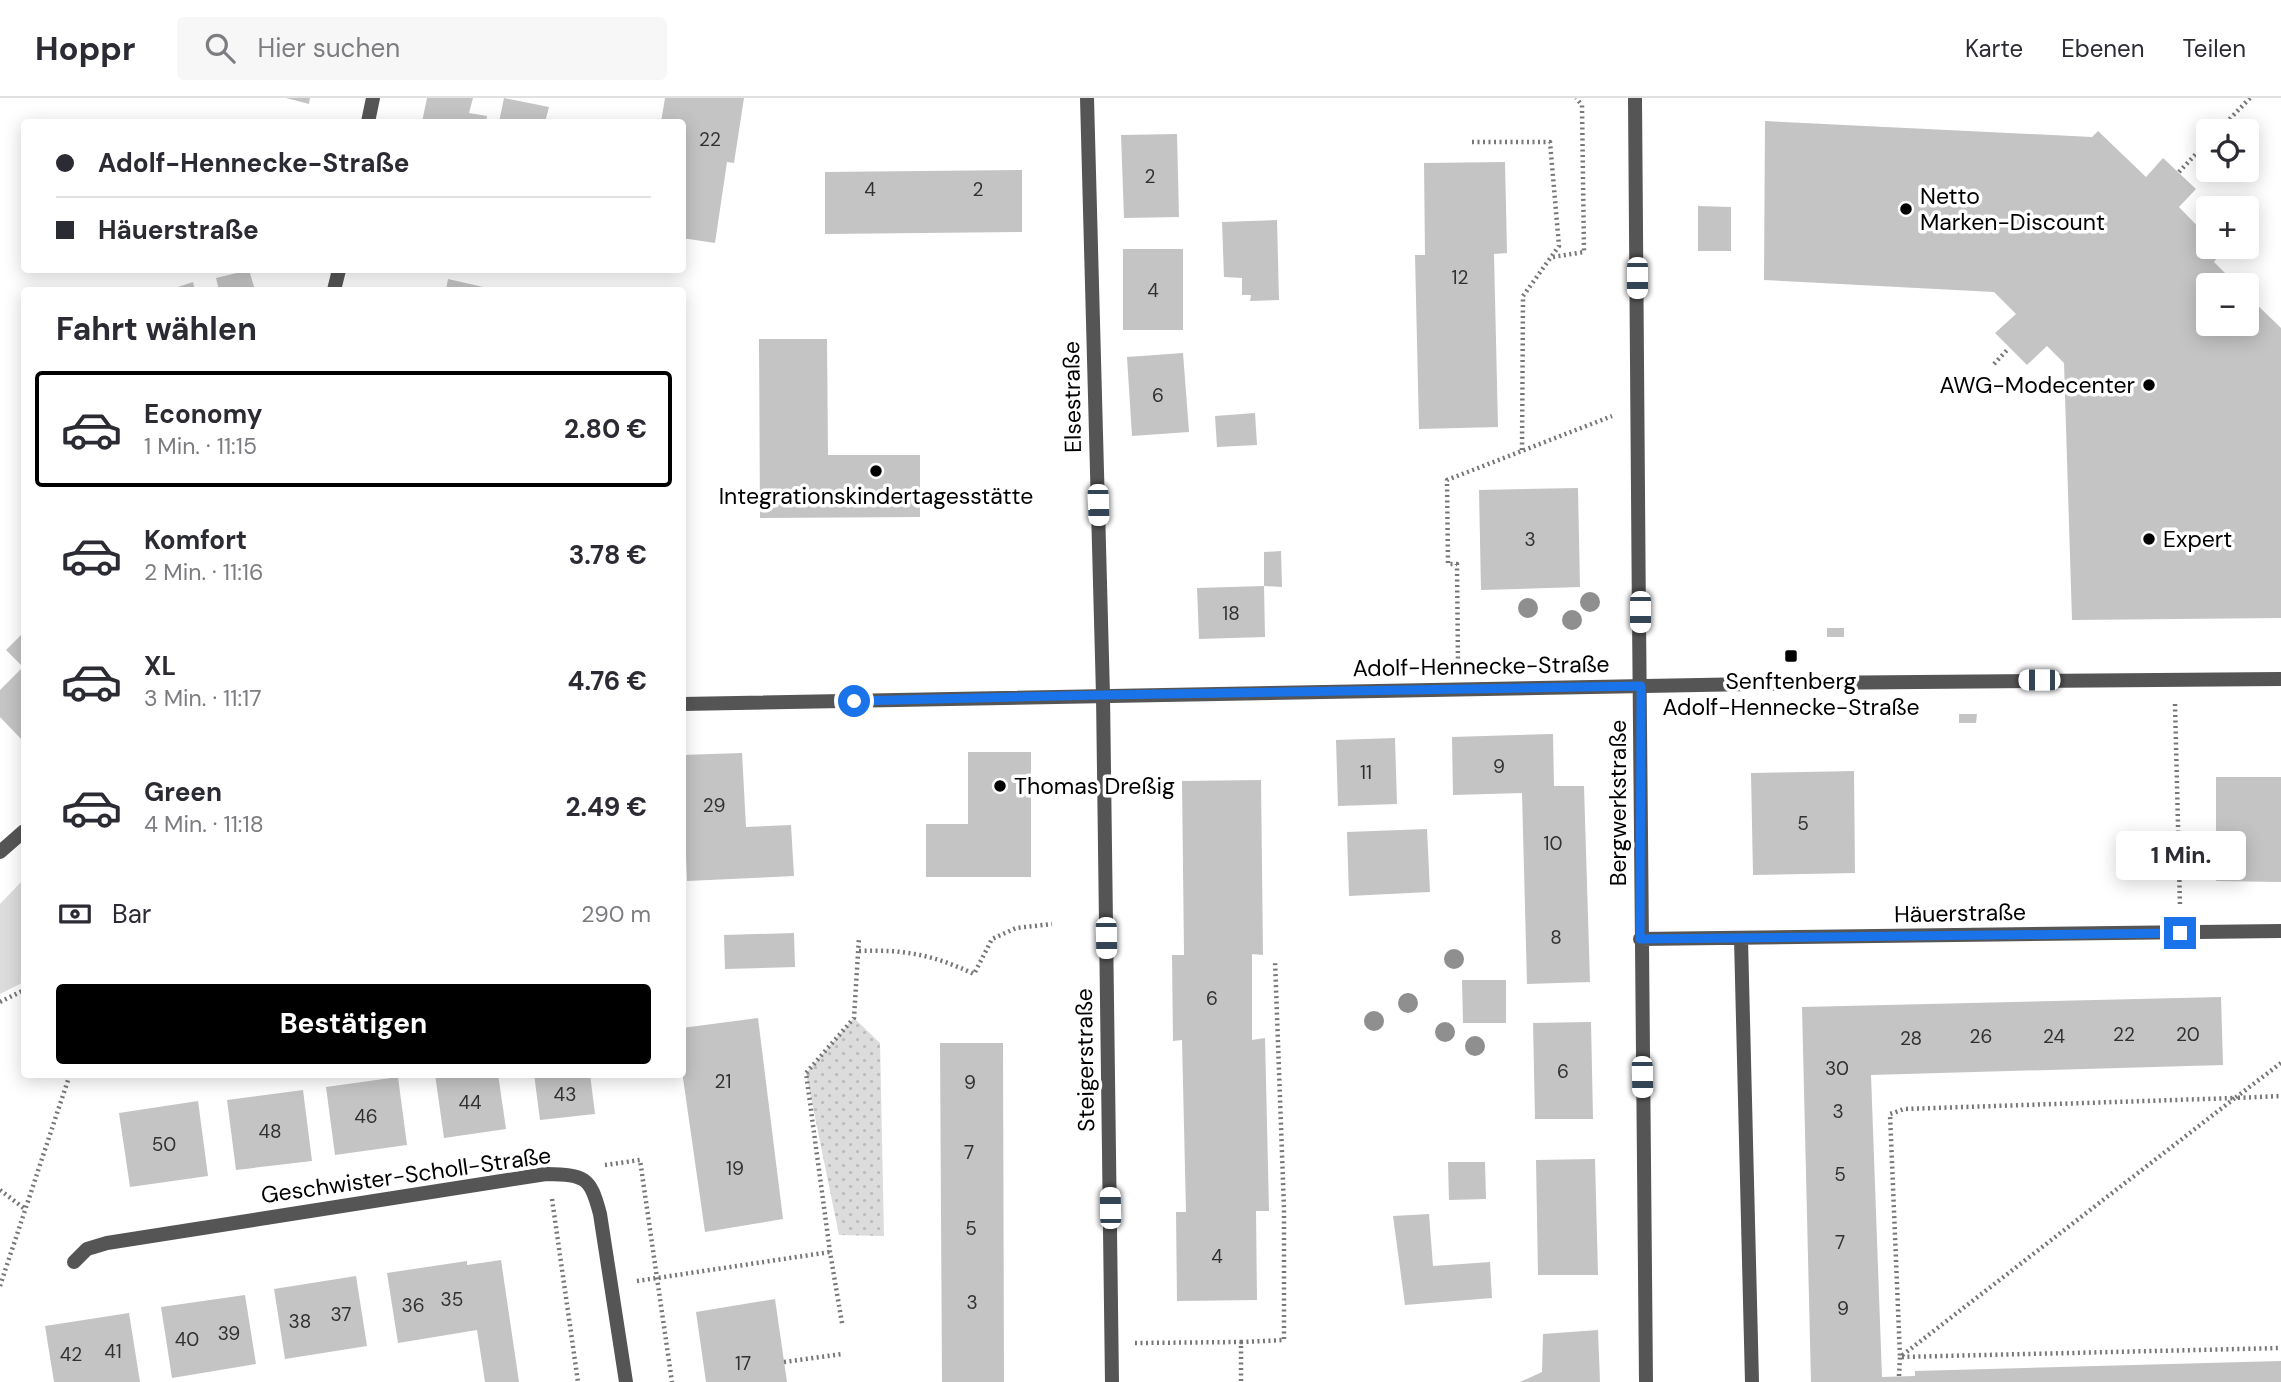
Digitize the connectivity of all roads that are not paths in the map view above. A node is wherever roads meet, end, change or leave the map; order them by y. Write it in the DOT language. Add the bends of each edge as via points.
graph roads {
  1 [pos="373,98"];
  2 [pos="1087,98"];
  3 [pos="1635,98"];
  4 [pos="370,119"];
  5 [pos="2281,679"];
  6 [pos="1641,686"];
  7 [pos="1103,695"];
  8 [pos="686,704"];
  9 [pos="21,834"];
  10 [pos="0,852"];
  11 [pos="2281,931"];
  12 [pos="1640,939"];
  13 [pos="1741,939"];
  14 [pos="74,1262"];
  15 [pos="626,1382"];
  16 [pos="1112,1382"];
  17 [pos="1646,1382"];
  18 [pos="1752,1382"];
  1 -- 4 [label="street"];
  2 -- 7 [label="street, Elsestraße"];
  3 -- 6 [label="street, Bergwerkstraße"];
  5 -- 6 [label="street, Adolf-Hennecke-Straße"];
  6 -- 7 [label="street, Adolf-Hennecke-Straße"];
  6 -- 12 [label="street, Bergwerkstraße"];
  7 -- 8 [label="street, Adolf-Hennecke-Straße"];
  7 -- 16 [label="street, Steigerstraße"];
  9 -- 10 [label="street"];
  11 -- 13 [label="street, Häuerstraße"];
  12 -- 13 [label="street, Häuerstraße"];
  12 -- 17 [label="street, Bergwerkstraße"];
  13 -- 18 [label="street"];
  14 -- 15 [label="street, Geschwister-Scholl-Straße" via="87,1249 107,1244 568,1174 593,1188"];
}
